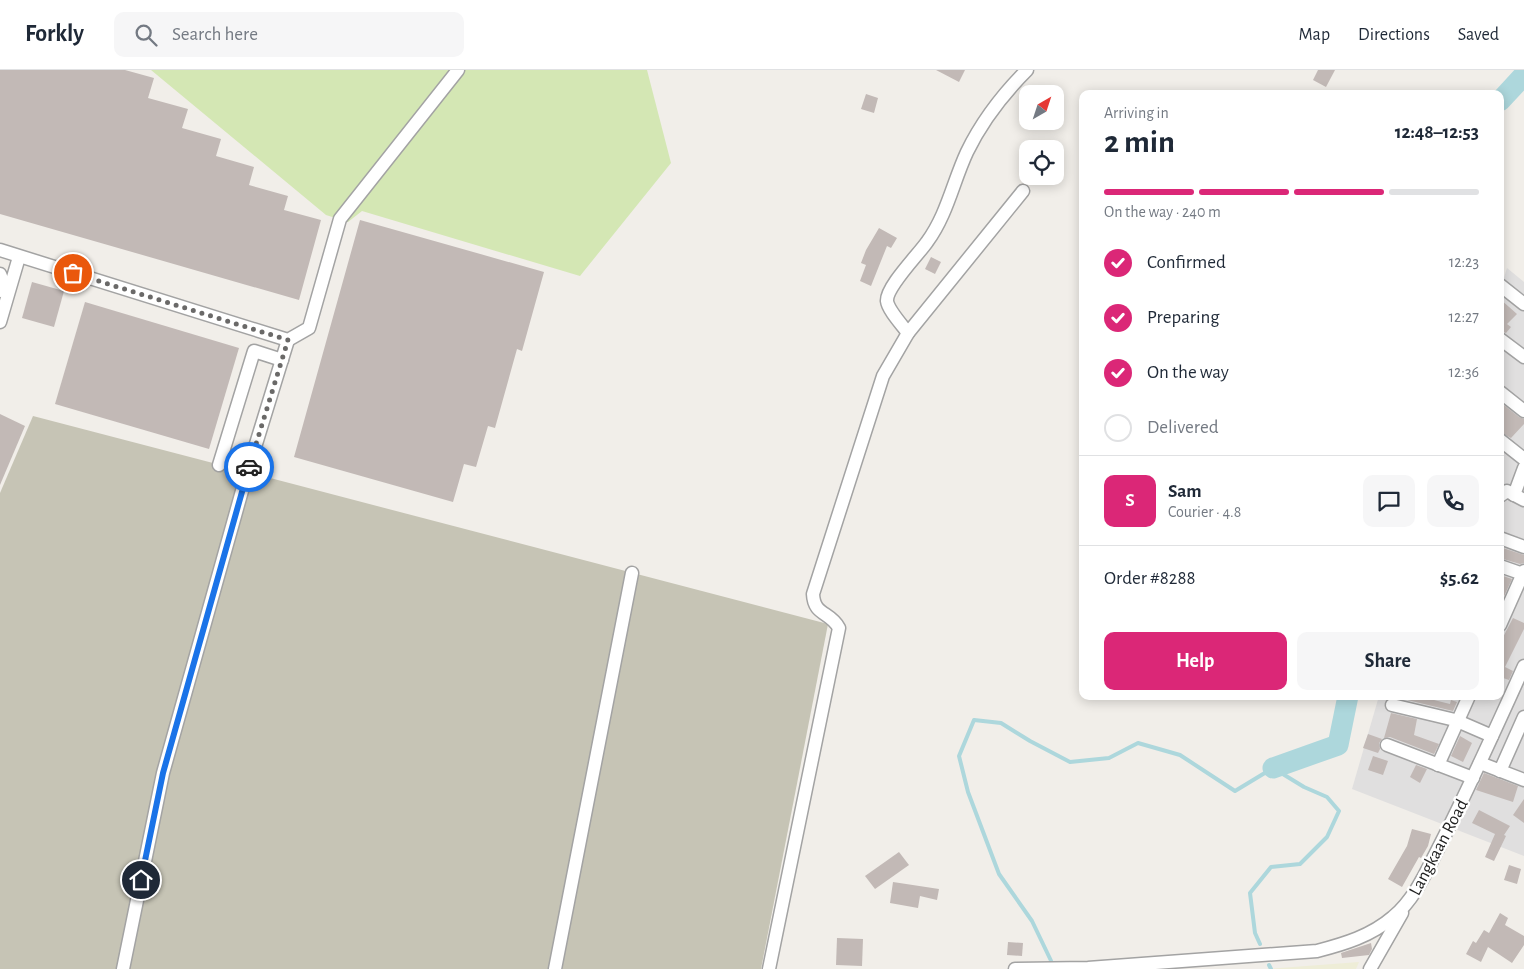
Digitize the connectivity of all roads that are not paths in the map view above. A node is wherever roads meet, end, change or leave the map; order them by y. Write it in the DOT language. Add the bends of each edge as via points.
graph roads {
  1 [pos="458,70"];
  2 [pos="1027,70"];
  3 [pos="1023,191"];
  4 [pos="0,250"];
  5 [pos="19,257"];
  6 [pos="0,274"];
  7 [pos="1504,287"];
  8 [pos="0,291"];
  9 [pos="1524,304"];
  10 [pos="0,322"];
  11 [pos="908,333"];
  12 [pos="288,340"];
  13 [pos="1504,342"];
  14 [pos="1524,357"];
  15 [pos="282,360"];
  16 [pos="1504,395"];
  17 [pos="1524,411"];
  18 [pos="1504,443"];
  19 [pos="1524,458"];
  20 [pos="219,465"];
  21 [pos="1524,468"];
  22 [pos="1504,493"];
  23 [pos="1519,497"];
  24 [pos="1504,540"];
  25 [pos="1524,547"];
  26 [pos="1504,567"];
  27 [pos="1523,572"];
  28 [pos="632,573"];
  29 [pos="1504,616"];
  30 [pos="1524,666"];
  31 [pos="1467,700"];
  32 [pos="1392,705"];
  33 [pos="1524,717"];
  34 [pos="1458,722"];
  35 [pos="1492,736"];
  36 [pos="1519,738"];
  37 [pos="1387,745"];
  38 [pos="1480,763"];
  39 [pos="1438,765"];
  40 [pos="1500,771"];
  41 [pos="1472,778"];
  42 [pos="1524,780"];
  43 [pos="1408,902"];
  44 [pos="123,969"];
  45 [pos="554,969"];
  46 [pos="770,969"];
  47 [pos="1015,969"];
  48 [pos="1020,969"];
  49 [pos="1370,969"];
  1 -- 12 [label="street" via="340,219 310,328"];
  2 -- 11 [label="street" via="1008,88 983,122 944,213 928,241 890,291 887,301 890,309"];
  3 -- 11 [label="street"];
  4 -- 5 [label="street"];
  5 -- 10 [label="street"];
  5 -- 12 [label="street"];
  6 -- 8 [label="street"];
  7 -- 9 [label="street"];
  11 -- 46 [label="street" via="883,376 813,594 813,603 839,628"];
  12 -- 15 [label="street"];
  13 -- 14 [label="street"];
  15 -- 20 [label="street" via="254,351"];
  15 -- 44 [label="street" via="247,472 163,773"];
  16 -- 17 [label="street"];
  18 -- 19 [label="street"];
  21 -- 23 [label="street"];
  22 -- 23 [label="street" via="1507,491"];
  24 -- 25 [label="street"];
  26 -- 27 [label="street"];
  27 -- 29 [label="street"];
  28 -- 45 [label="street"];
  30 -- 35 [label="street, Langkaan Road"];
  31 -- 34 [label="street"];
  32 -- 34 [label="street"];
  33 -- 36 [label="street"];
  34 -- 35 [label="street"];
  34 -- 39 [label="street"];
  35 -- 38 [label="street, Langkaan Road"];
  36 -- 40 [label="street"];
  37 -- 39 [label="street"];
  38 -- 40 [label="street"];
  38 -- 41 [label="street, Langkaan Road"];
  39 -- 41 [label="street"];
  40 -- 42 [label="street"];
  41 -- 43 [label="street, Langkaan Road"];
  43 -- 48 [label="street, Langkaan Road" via="1380,927 1317,951 1088,968"];
  43 -- 49 [label="street"];
  47 -- 48 [label="street, Langkaan Road"];
}
